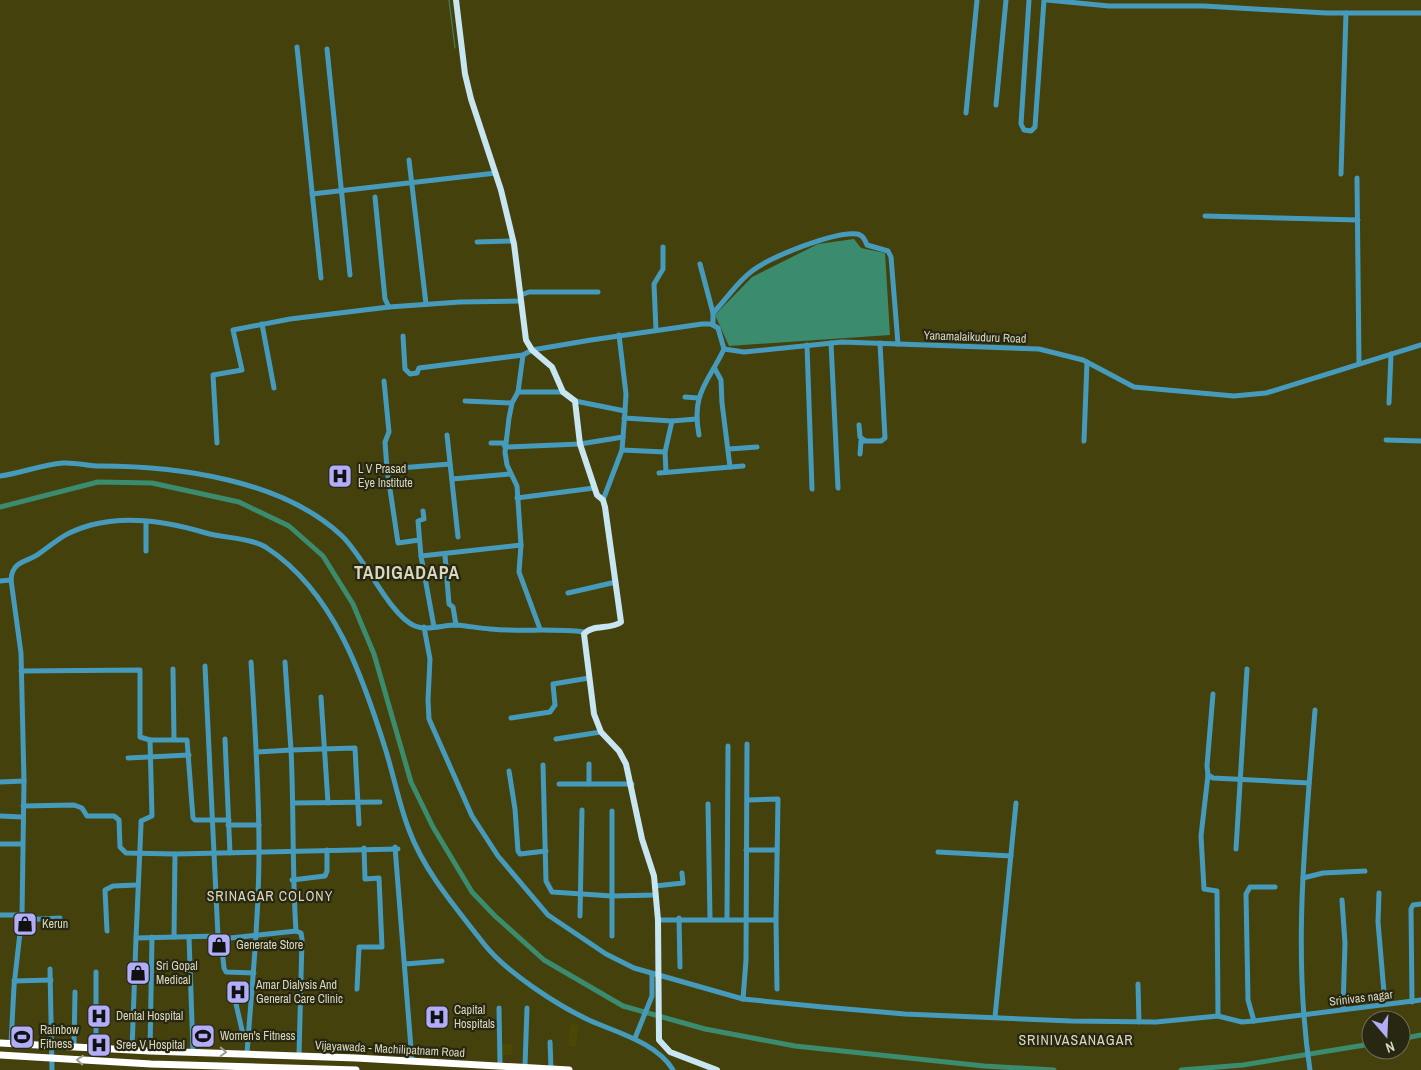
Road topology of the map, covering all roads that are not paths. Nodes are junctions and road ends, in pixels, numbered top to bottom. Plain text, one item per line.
1 (456, 0) edge
2 (978, 0) edge
3 (1006, 0) edge
4 (1029, 0) edge
5 (1046, 0) edge
6 (1204, 3) edge
7 (1346, 13) junction
8 (1421, 13) edge
9 (297, 47) dead end
10 (326, 49) dead end
11 (996, 104) dead end
12 (966, 113) dead end
13 (409, 160) dead end
14 (496, 173) junction
15 (1341, 174) dead end
16 (1357, 178) dead end
17 (412, 184) junction
18 (341, 191) junction
19 (312, 194) junction
20 (375, 197) dead end
21 (1205, 216) dead end
22 (1358, 220) junction
23 (513, 241) junction
24 (477, 242) dead end
25 (662, 247) dead end
26 (700, 264) dead end
27 (350, 274) dead end
28 (321, 278) dead end
29 (598, 292) dead end
30 (521, 298) junction
31 (426, 304) junction
32 (389, 308) junction
33 (713, 313) junction
34 (262, 324) junction
35 (713, 325) junction
36 (656, 330) junction
37 (620, 335) junction
38 (403, 336) dead end
39 (831, 343) junction
40 (880, 343) junction
41 (898, 344) junction
42 (807, 345) junction
43 (1421, 346) edge
44 (724, 349) junction
45 (532, 350) junction
46 (1391, 354) junction
47 (523, 355) junction
48 (1087, 362) junction
49 (1359, 364) junction
50 (715, 369) junction
51 (384, 381) dead end
52 (274, 388) dead end
53 (518, 392) junction
54 (563, 392) junction
55 (685, 397) dead end
56 (698, 398) junction
57 (575, 400) junction
58 (465, 401) dead end
59 (512, 403) junction
60 (1389, 403) dead end
61 (626, 411) junction
62 (624, 418) junction
63 (696, 419) junction
64 (672, 421) junction
65 (860, 425) dead end
66 (699, 434) dead end
67 (447, 435) dead end
68 (623, 437) junction
69 (864, 440) junction
70 (1386, 440) dead end
71 (1084, 441) dead end
72 (1421, 442) edge
73 (217, 443) dead end
74 (490, 443) dead end
75 (580, 444) junction
76 (505, 446) junction
77 (757, 447) dead end
78 (729, 449) junction
79 (622, 450) junction
80 (665, 452) junction
81 (860, 454) dead end
82 (450, 464) junction
83 (743, 466) dead end
84 (730, 467) junction
85 (387, 469) junction
86 (666, 472) junction
87 (659, 473) dead end
88 (510, 474) junction
89 (0, 476) edge
90 (452, 479) junction
91 (594, 488) junction
92 (838, 488) dead end
93 (812, 489) dead end
94 (518, 498) junction
95 (603, 500) junction
96 (424, 511) dead end
97 (146, 522) junction
98 (458, 537) dead end
99 (419, 540) junction
100 (520, 545) junction
101 (146, 551) dead end
102 (445, 555) junction
103 (421, 556) junction
104 (11, 580) junction
105 (0, 581) edge
106 (616, 582) junction
107 (568, 593) dead end
108 (456, 625) junction
109 (424, 627) junction
110 (434, 627) junction
111 (540, 629) junction
112 (584, 632) junction
113 (251, 662) dead end
114 (286, 662) dead end
115 (205, 666) dead end
116 (173, 668) dead end
117 (1247, 669) dead end
118 (22, 671) junction
119 (589, 678) junction
120 (1213, 694) dead end
121 (321, 697) dead end
122 (1314, 710) dead end
123 (511, 718) dead end
124 (602, 732) junction
125 (174, 739) junction
126 (225, 739) dead end
127 (556, 739) dead end
128 (150, 740) junction
129 (747, 744) dead end
130 (728, 746) dead end
131 (326, 749) junction
132 (291, 750) junction
133 (257, 752) junction
134 (189, 755) junction
135 (151, 757) junction
136 (128, 758) dead end
137 (589, 764) dead end
138 (543, 765) dead end
139 (509, 771) dead end
140 (1208, 775) junction
141 (1240, 779) junction
142 (0, 782) edge
143 (24, 782) junction
144 (1309, 783) junction
145 (560, 784) dead end
146 (589, 784) junction
147 (632, 784) junction
148 (748, 800) junction
149 (358, 802) junction
150 (380, 802) dead end
151 (328, 803) junction
152 (1016, 803) dead end
153 (293, 804) junction
154 (708, 804) dead end
155 (23, 806) junction
156 (582, 810) dead end
157 (612, 811) dead end
158 (0, 816) edge
159 (22, 817) junction
160 (213, 820) junction
161 (229, 823) junction
162 (359, 824) dead end
163 (259, 825) junction
164 (0, 844) edge
165 (22, 844) junction
166 (364, 848) junction
167 (1236, 849) dead end
168 (327, 850) junction
169 (546, 850) junction
170 (746, 850) junction
171 (777, 850) junction
172 (259, 851) junction
173 (230, 852) junction
174 (292, 852) junction
175 (938, 852) dead end
176 (139, 853) junction
177 (215, 853) junction
178 (175, 854) junction
179 (1011, 856) junction
180 (1365, 871) dead end
181 (682, 873) dead end
182 (1303, 878) junction
183 (292, 880) junction
184 (137, 885) junction
185 (655, 886) junction
186 (1274, 887) dead end
187 (1379, 893) dead end
188 (580, 895) junction
189 (656, 895) junction
190 (612, 896) junction
191 (1342, 900) dead end
192 (1421, 904) edge
193 (0, 915) edge
194 (580, 916) dead end
195 (22, 918) junction
196 (60, 918) dead end
197 (679, 918) junction
198 (710, 918) junction
199 (727, 918) junction
200 (745, 919) junction
201 (658, 920) junction
202 (776, 920) junction
203 (107, 931) dead end
204 (296, 931) junction
205 (612, 936) dead end
206 (152, 937) junction
207 (174, 937) junction
208 (189, 937) junction
209 (256, 937) junction
210 (136, 938) junction
211 (220, 938) junction
212 (442, 961) dead end
213 (405, 964) junction
214 (680, 967) dead end
215 (50, 969) dead end
216 (96, 972) dead end
217 (254, 973) junction
218 (655, 973) junction
219 (51, 980) junction
220 (14, 981) junction
221 (1138, 984) dead end
222 (357, 989) dead end
223 (777, 989) dead end
224 (233, 991) dead end
225 (76, 992) dead end
226 (743, 999) junction
227 (1421, 1000) edge
228 (1412, 1002) junction
229 (1385, 1004) junction
230 (499, 1008) dead end
231 (527, 1008) dead end
232 (1343, 1009) junction
233 (1303, 1015) junction
234 (1218, 1016) junction
235 (995, 1017) junction
236 (1139, 1022) junction
237 (1254, 1022) junction
238 (635, 1038) junction
239 (550, 1042) dead end
240 (0, 1043) edge
241 (248, 1043) junction
242 (11, 1044) junction
243 (52, 1045) junction
244 (74, 1047) junction
245 (96, 1048) junction
246 (132, 1050) junction
247 (150, 1051) junction
248 (193, 1051) junction
249 (247, 1054) junction
250 (0, 1055) edge
251 (299, 1056) junction
252 (51, 1058) junction
253 (412, 1061) junction
254 (500, 1065) junction
255 (525, 1066) junction
256 (138, 1067) edge
257 (294, 1069) edge
258 (551, 1069) edge
259 (52, 1070) edge
260 (356, 1070) edge
261 (570, 1070) edge
262 (673, 1070) edge
263 (717, 1070) edge
264 (1310, 1070) edge

1 - 14 main road
2 - 12 street
3 - 11 street
4 - 5 street
5 - 6 street
6 - 7 street
7 - 8 street
7 - 15 street
9 - 19 street
10 - 18 street
13 - 17 street
14 - 17 street
14 - 23 main road
16 - 22 street
17 - 18 street
17 - 31 street
18 - 19 street
18 - 27 street
19 - 28 street
20 - 32 street
21 - 22 street
22 - 49 street
23 - 24 street
23 - 30 main road
25 - 36 street
26 - 33 street
29 - 30 street
30 - 31 street
30 - 45 main road
31 - 32 street
32 - 34 street
33 - 35 street
33 - 41 street
34 - 52 street
34 - 73 street
35 - 36 street
35 - 44 street
36 - 37 street
37 - 45 street
37 - 61 street
38 - 47 street
39 - 40 street, Yanamalaikuduru Road
39 - 42 street, Yanamalaikuduru Road
39 - 92 street
40 - 41 street, Yanamalaikuduru Road
40 - 69 street
41 - 48 street, Yanamalaikuduru Road
42 - 44 street, Yanamalaikuduru Road
42 - 93 street
43 - 46 street, Yanamalaikuduru Road
44 - 50 street
45 - 47 street
45 - 54 main road
46 - 49 street, Yanamalaikuduru Road
46 - 60 street
47 - 53 street
48 - 49 street, Yanamalaikuduru Road
48 - 71 street
50 - 56 street
50 - 78 street
51 - 85 street
53 - 54 street
53 - 59 street
54 - 57 main road
55 - 56 street
56 - 63 street
57 - 61 street
57 - 75 main road
58 - 59 street
59 - 76 street
61 - 62 street
62 - 64 street
62 - 68 street
63 - 64 street
63 - 66 street
64 - 80 street
65 - 69 street
67 - 82 street
68 - 75 street
68 - 79 street
69 - 81 street
70 - 72 street
74 - 76 street
75 - 76 street
75 - 91 main road
76 - 88 street
77 - 78 street
78 - 84 street
79 - 80 street
79 - 95 street
80 - 86 street
82 - 85 street
82 - 90 street
83 - 84 street
84 - 86 street
85 - 99 street
86 - 87 street
88 - 90 street
88 - 94 street
89 - 109 street
90 - 98 street
91 - 94 street
91 - 95 main road
94 - 100 street
95 - 106 main road
96 - 99 street
97 - 101 street
97 - 104 street
97 - 238 street
99 - 103 street
100 - 102 street
100 - 111 street
102 - 103 street
102 - 108 street
103 - 110 street
104 - 105 street
104 - 118 street
106 - 107 street
106 - 112 main road
108 - 110 street
108 - 111 street
109 - 110 street
109 - 218 street, Srinivas nagar
111 - 112 street
112 - 119 main road
113 - 133 street
114 - 132 street
115 - 160 street
116 - 125 street
117 - 141 street
118 - 128 street
118 - 143 street
119 - 123 street
119 - 124 main road
120 - 140 street
121 - 131 street
122 - 144 street
124 - 127 street
124 - 147 main road
125 - 128 street
125 - 134 street
126 - 161 street
128 - 135 street
129 - 148 street
130 - 199 street
131 - 132 street
131 - 149 street
131 - 151 street
132 - 133 street
132 - 153 street
133 - 163 street
134 - 135 street
134 - 160 street
135 - 136 street
135 - 176 street
137 - 146 street
138 - 169 street
139 - 169 street
140 - 141 street
140 - 234 street
141 - 144 street
141 - 167 street
142 - 143 street
143 - 155 street
144 - 182 street
145 - 146 street
146 - 147 street
147 - 185 main road
148 - 170 street
148 - 171 street
149 - 150 street
149 - 151 street
149 - 162 street
151 - 153 street
152 - 179 street
153 - 174 street
154 - 198 street
155 - 159 street
155 - 176 street
156 - 188 street
157 - 190 street
158 - 159 street
159 - 165 street
160 - 161 street
160 - 177 street
161 - 163 street
161 - 173 street
163 - 172 street
164 - 165 street
165 - 195 street
166 - 168 street
166 - 213 street
166 - 222 street
168 - 174 street
168 - 183 street
169 - 188 street
170 - 171 street
170 - 200 street
171 - 202 street
172 - 173 street
172 - 174 street
172 - 209 street
173 - 177 street
174 - 183 street
175 - 179 street
176 - 178 street
176 - 184 street
177 - 178 street
177 - 211 street
178 - 207 street
179 - 235 street
180 - 182 street
181 - 185 street
182 - 233 street
183 - 204 street
184 - 203 street
184 - 210 street
185 - 189 main road
186 - 237 street
187 - 229 street
188 - 190 street
188 - 194 street
189 - 190 street
189 - 201 main road
190 - 205 street
191 - 232 street
192 - 228 street
193 - 195 street
195 - 196 street
195 - 220 street
197 - 198 street
197 - 201 street
197 - 214 street
198 - 199 street
199 - 200 street
200 - 202 street
200 - 226 street
201 - 218 main road
202 - 223 street
204 - 209 street
204 - 251 street
206 - 207 street
206 - 210 street
206 - 247 street
207 - 208 street
208 - 211 street
208 - 248 street
209 - 211 street
209 - 217 street
210 - 246 street
211 - 217 street
212 - 213 street
213 - 253 street
215 - 219 street
216 - 245 street
217 - 241 street
218 - 226 street, Srinivas nagar
218 - 238 street
218 - 263 main road
219 - 220 street
219 - 243 street
220 - 242 street
221 - 236 street
224 - 241 street
225 - 244 street
226 - 235 street, Srinivas nagar
227 - 228 street, Srinivas nagar
228 - 229 street, Srinivas nagar
229 - 232 street, Srinivas nagar
230 - 254 street
231 - 255 street
232 - 233 street, Srinivas nagar
233 - 237 street, Srinivas nagar
233 - 264 street
234 - 236 street, Srinivas nagar
234 - 237 street, Srinivas nagar
235 - 236 street, Srinivas nagar
238 - 262 street
239 - 258 street
240 - 242 highway, Vijayawada - Machilipatnam Road
241 - 249 street
242 - 243 highway, Vijayawada - Machilipatnam Road
243 - 244 highway, Vijayawada - Machilipatnam Road
243 - 252 street
244 - 245 highway, Vijayawada - Machilipatnam Road
245 - 246 highway, Vijayawada - Machilipatnam Road
246 - 247 highway, Vijayawada - Machilipatnam Road
247 - 248 highway, Vijayawada - Machilipatnam Road
248 -> 249 highway, Vijayawada - Machilipatnam Road
249 - 251 highway, Vijayawada - Machilipatnam Road
250 - 252 highway, Vijayawada - Machilipatnam Road
251 - 253 highway, Vijayawada - Machilipatnam Road
256 -> 252 highway, Vijayawada - Machilipatnam Road
252 - 259 street
253 - 254 highway, Vijayawada - Machilipatnam Road
254 - 255 highway, Vijayawada - Machilipatnam Road
255 - 258 highway, Vijayawada - Machilipatnam Road
256 - 257 highway, Vijayawada - Machilipatnam Road
257 - 260 highway, Vijayawada - Machilipatnam Road
258 - 261 highway, Vijayawada - Machilipatnam Road

